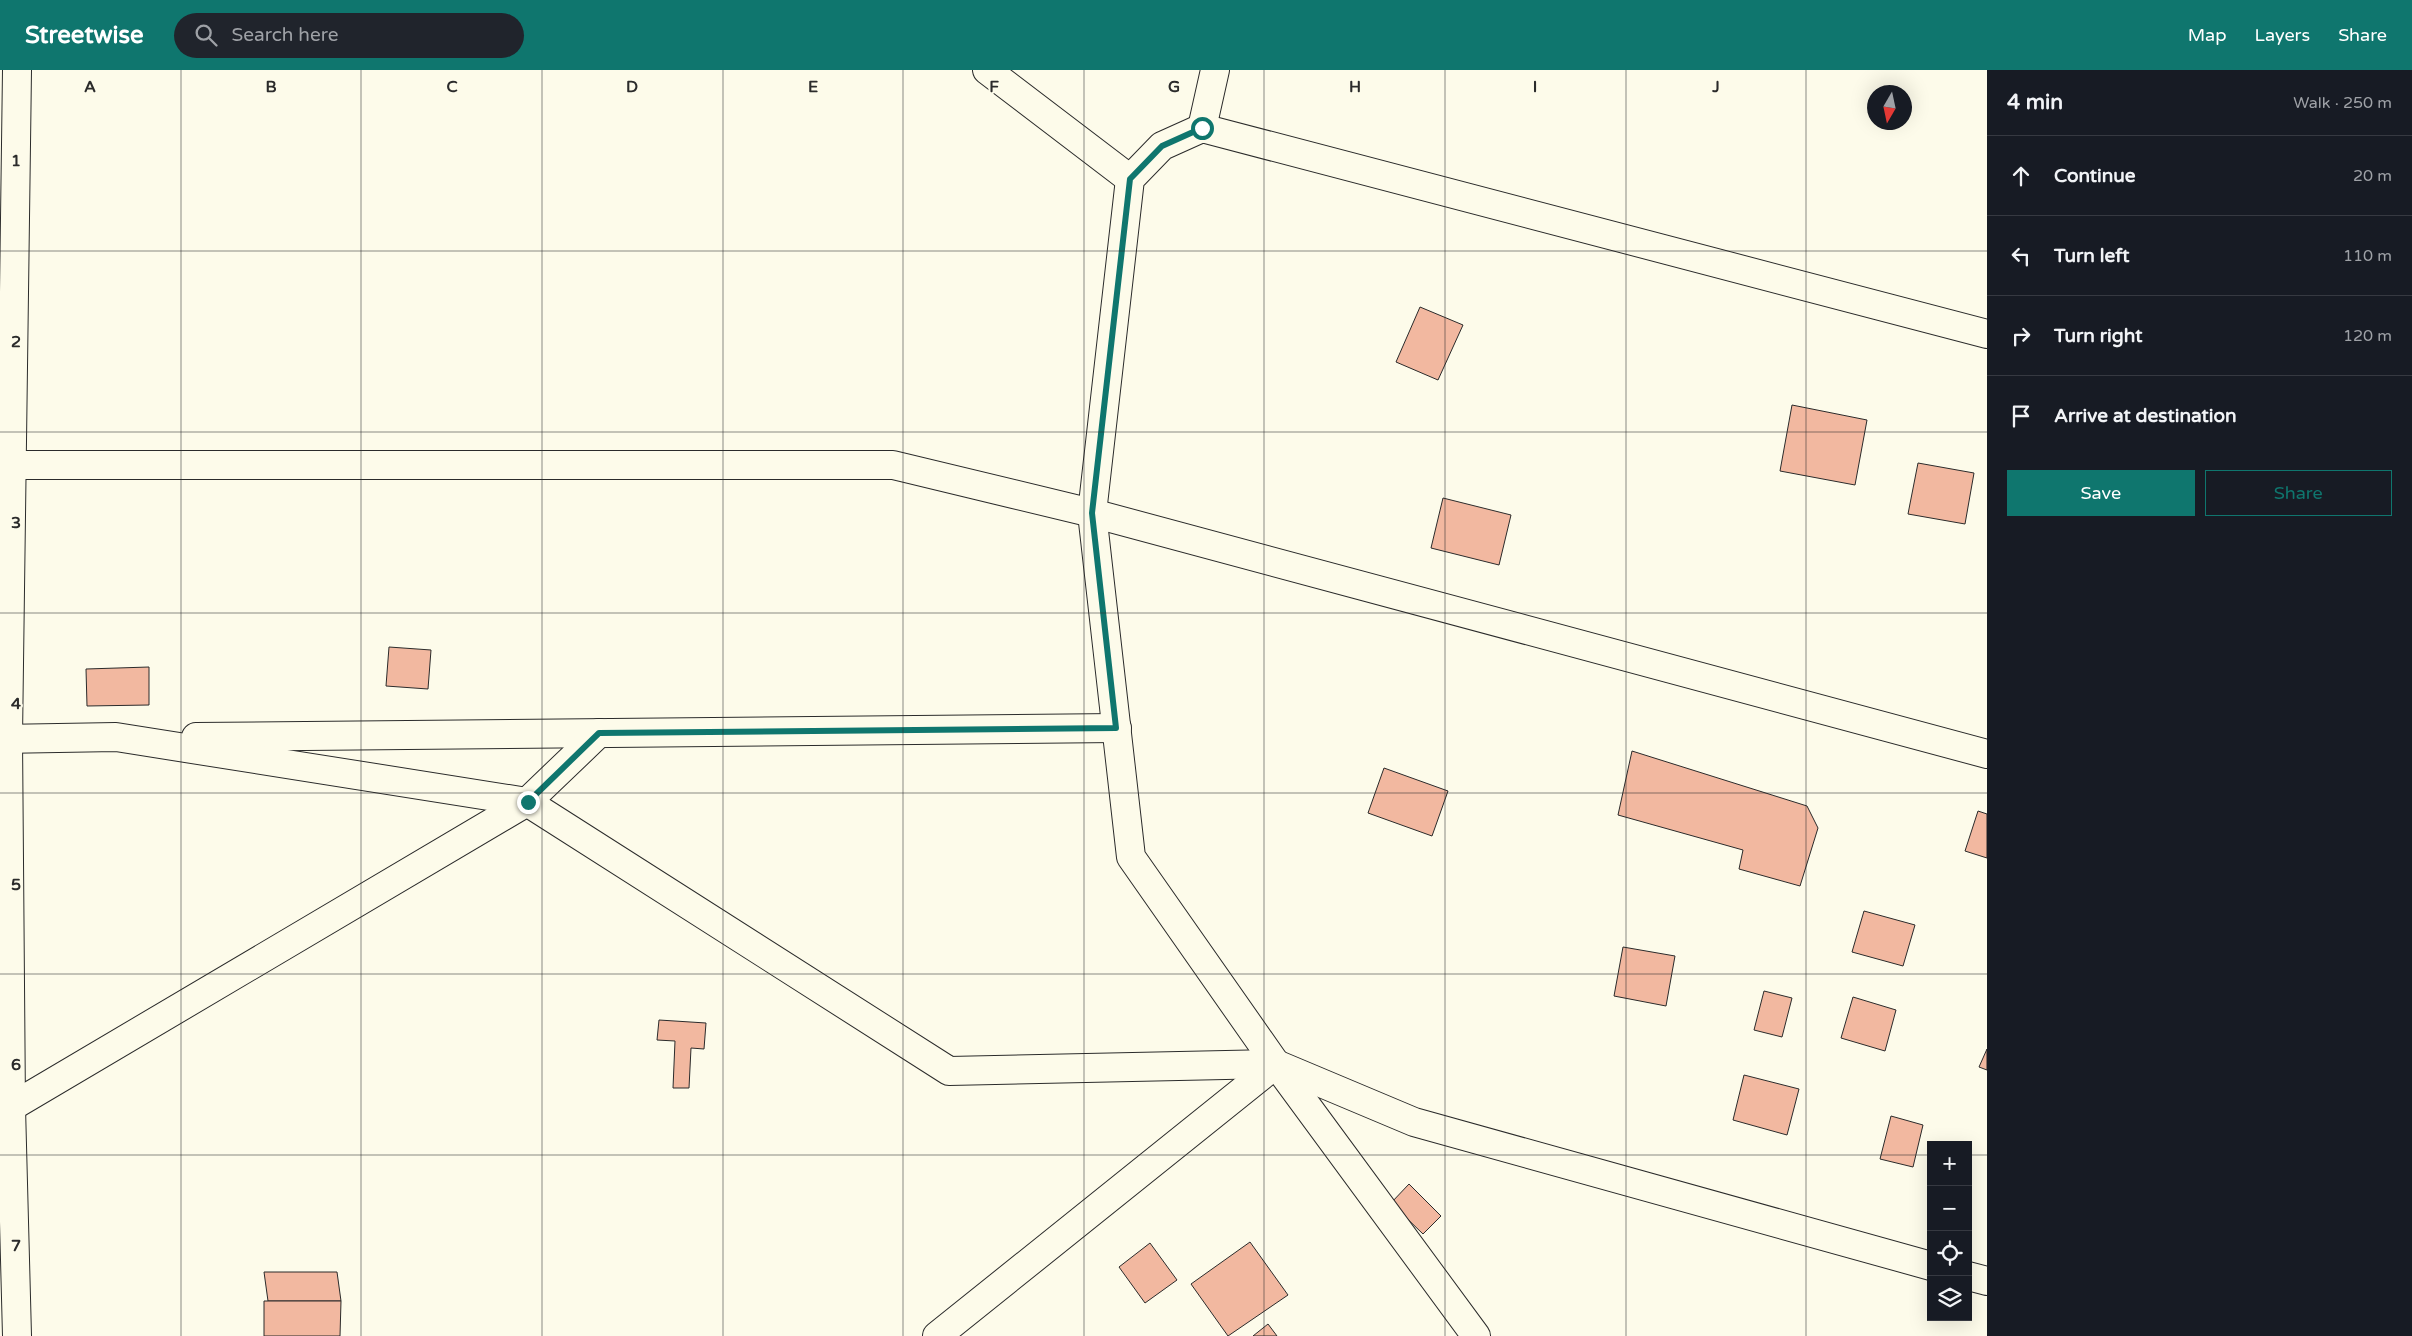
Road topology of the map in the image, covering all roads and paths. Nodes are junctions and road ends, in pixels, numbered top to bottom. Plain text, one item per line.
1 (17, 70) edge
2 (987, 70) edge
3 (1215, 70) edge
4 (1202, 128) junction
5 (1130, 179) junction
6 (1987, 334) edge
7 (6, 463) edge
8 (1092, 513) junction
9 (1116, 728) junction
10 (599, 733) junction
11 (116, 737) junction
12 (4, 738) edge
13 (1987, 754) edge
14 (528, 802) junction
15 (1276, 1064) junction
16 (6, 1107) edge
17 (1927, 1265) edge
18 (1972, 1277) edge
19 (1987, 1281) edge
20 (17, 1336) edge
21 (937, 1336) edge
22 (1476, 1336) edge

1 - 7 street
2 - 5 street
3 - 4 street
4 - 5 street
4 - 6 street
5 - 8 street
7 - 8 street
7 - 12 street
8 - 9 street
8 - 13 street
9 - 10 street
9 - 15 street
10 - 11 street
10 - 14 street
11 - 12 street
11 - 14 street
12 - 16 street
14 - 15 street
14 - 16 street
15 - 17 street
15 - 21 street
15 - 22 street
16 - 20 street
18 - 19 street

